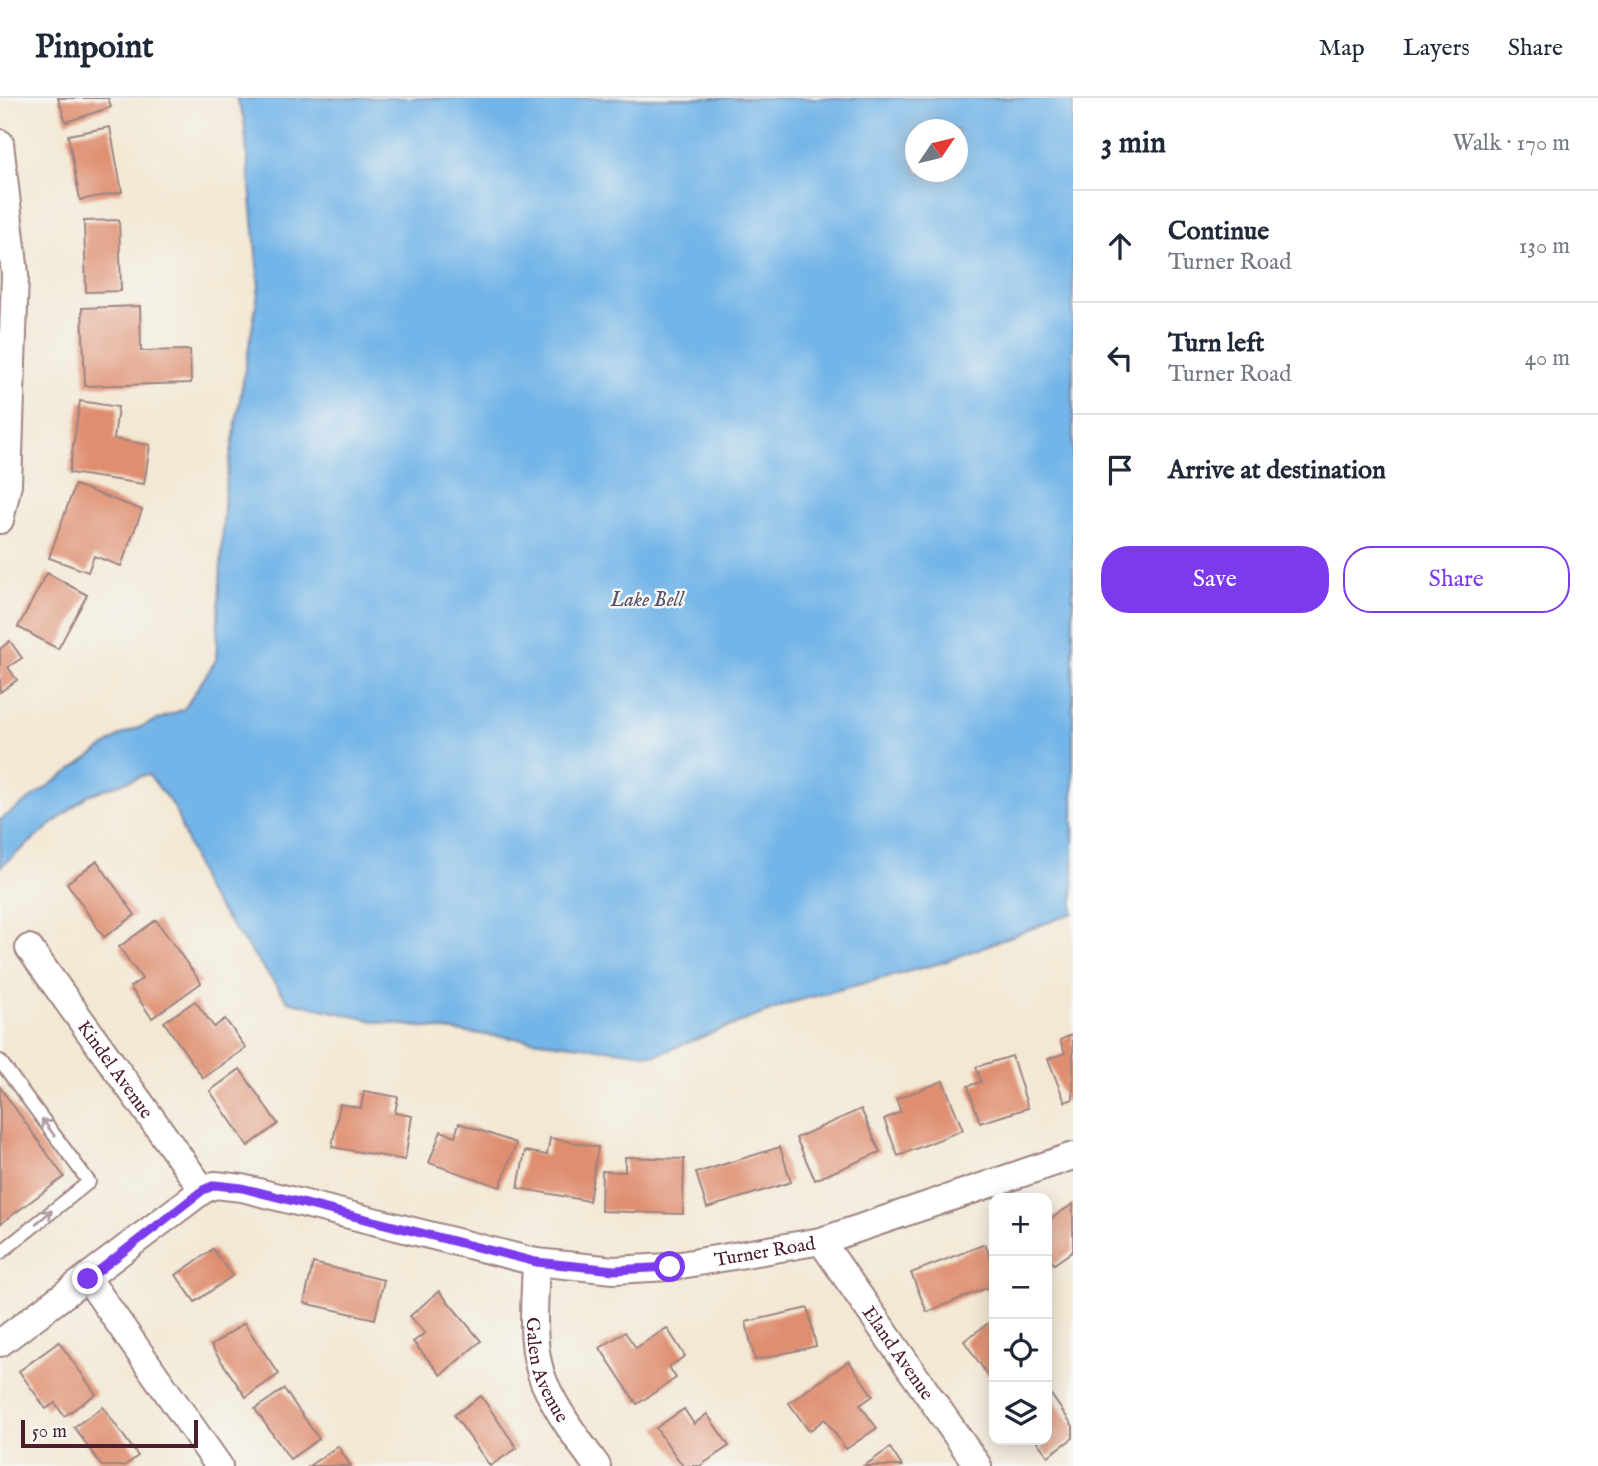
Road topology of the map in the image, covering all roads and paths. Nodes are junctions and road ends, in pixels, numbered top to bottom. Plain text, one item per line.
1 (0, 143) edge
2 (4, 194) edge
3 (0, 520) edge
4 (29, 948) dead end
5 (0, 1060) edge
6 (1073, 1156) edge
7 (203, 1190) junction
8 (821, 1241) junction
9 (0, 1253) edge
10 (536, 1262) junction
11 (88, 1279) junction
12 (0, 1343) edge
13 (219, 1466) edge
14 (597, 1466) edge
15 (978, 1466) edge

1 - 2 street
2 - 3 street
4 - 7 street, Kindel Avenue
9 -> 5 lane
6 - 8 street, Turner Road
7 - 10 street, Turner Road
7 - 11 street
8 - 10 street, Turner Road
8 - 15 street, Eland Avenue
10 - 14 street, Galen Avenue
11 - 12 street
11 - 13 street

